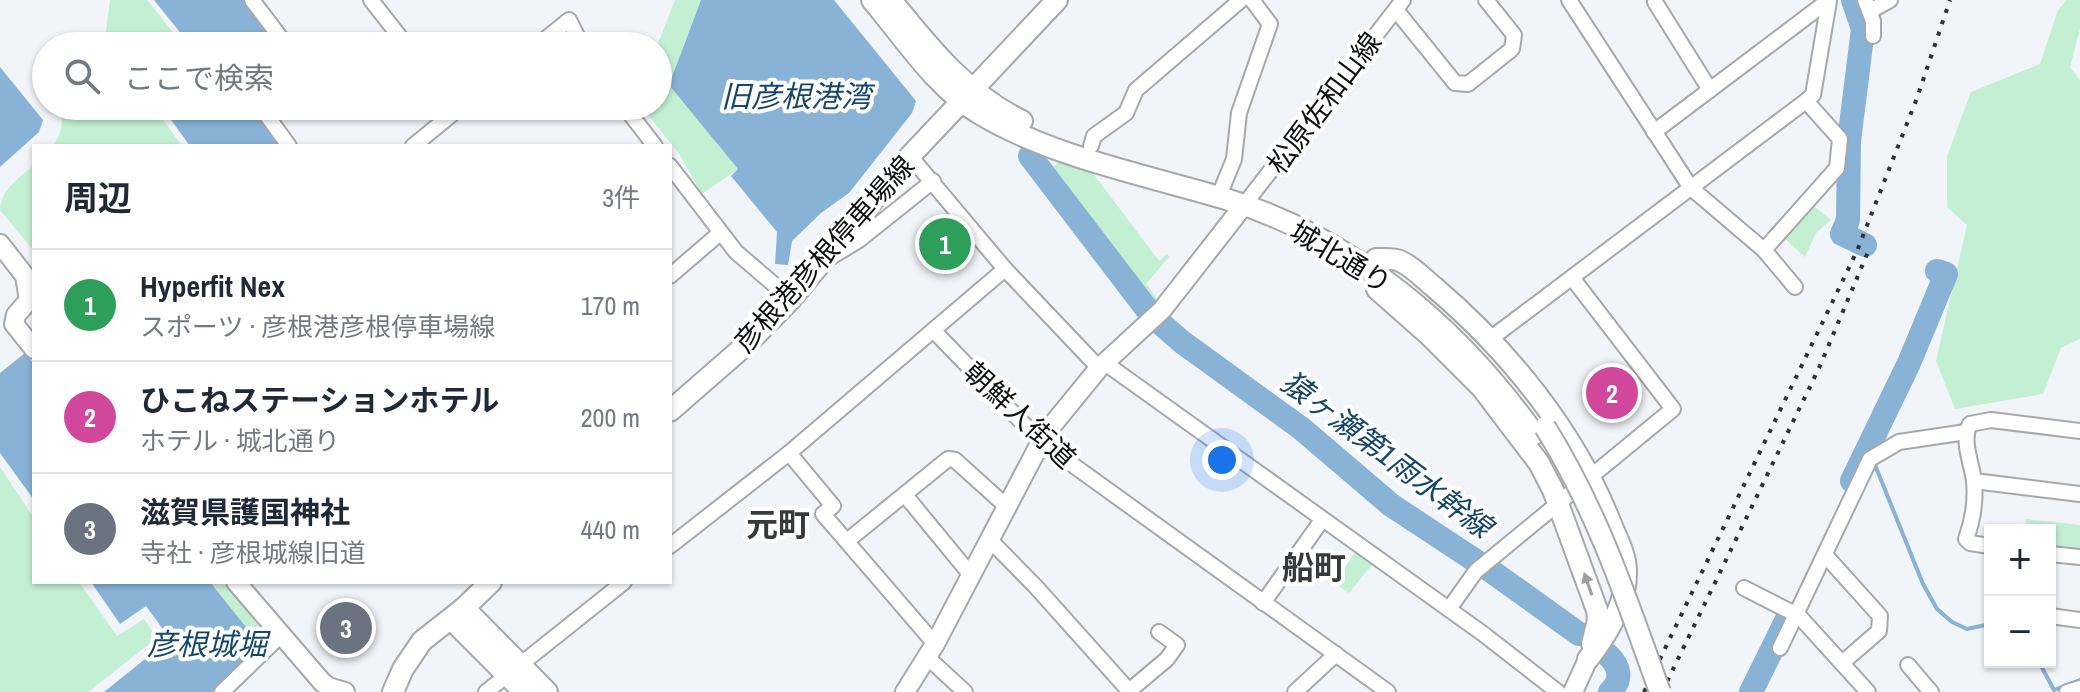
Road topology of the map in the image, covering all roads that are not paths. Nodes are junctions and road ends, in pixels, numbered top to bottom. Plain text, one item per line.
1 (252, 0) edge
2 (371, 0) edge
3 (872, 0) edge
4 (891, 0) edge
5 (1057, 0) edge
6 (1241, 0) edge
7 (1252, 0) edge
8 (1486, 0) edge
9 (1569, 0) edge
10 (1671, 0) edge
11 (1890, 0) edge
12 (1654, 1) edge
13 (1821, 3) edge
14 (1400, 5) edge
15 (1868, 6) edge
16 (276, 32) edge
17 (396, 32) edge
18 (554, 32) edge
19 (575, 32) edge
20 (1873, 36) dead end
21 (1710, 90) junction
22 (968, 96) junction
23 (1806, 101) junction
24 (270, 120) edge
25 (443, 120) edge
26 (635, 120) edge
27 (1654, 132) junction
28 (288, 144) edge
29 (415, 144) edge
30 (653, 144) edge
31 (1091, 146) junction
32 (910, 156) junction
33 (672, 169) edge
34 (933, 181) junction
35 (1223, 186) junction
36 (1691, 188) junction
37 (1249, 200) junction
38 (720, 233) junction
39 (0, 244) edge
40 (1764, 250) junction
41 (820, 264) junction
42 (1373, 265) junction
43 (1005, 269) junction
44 (672, 274) edge
45 (1573, 279) junction
46 (1795, 287) dead end
47 (791, 299) junction
48 (934, 331) junction
49 (1490, 339) junction
50 (32, 346) edge
51 (1102, 365) junction
52 (672, 409) edge
53 (1540, 430) junction
54 (2080, 431) edge
55 (1966, 432) junction
56 (1041, 442) junction
57 (789, 453) junction
58 (1591, 478) junction
59 (1974, 481) junction
60 (2080, 494) edge
61 (905, 495) junction
62 (1558, 504) junction
63 (1006, 506) junction
64 (1322, 520) junction
65 (989, 539) junction
66 (847, 541) junction
67 (672, 544) edge
68 (1984, 545) edge
69 (2056, 555) edge
70 (1826, 556) junction
71 (2080, 557) edge
72 (970, 574) junction
73 (238, 584) edge
74 (489, 584) edge
75 (621, 584) edge
76 (1744, 588) dead end
77 (1263, 603) junction
78 (1449, 609) junction
79 (458, 614) junction
80 (1798, 615) junction
81 (2056, 617) edge
82 (2080, 620) edge
83 (1159, 632) dead end
84 (281, 635) junction
85 (1780, 648) dead end
86 (931, 651) junction
87 (1336, 654) junction
88 (1588, 659) junction
89 (1842, 663) junction
90 (1908, 665) dead end
91 (513, 669) junction
92 (2080, 688) edge
93 (222, 692) edge
94 (345, 692) edge
95 (393, 692) edge
96 (486, 692) edge
97 (524, 692) edge
98 (547, 692) edge
99 (905, 692) edge
100 (965, 692) edge
101 (1130, 692) edge
102 (1295, 692) edge
103 (1388, 692) edge
104 (1558, 692) edge
105 (1573, 692) edge
106 (1647, 692) edge
107 (1660, 692) edge
108 (1868, 692) edge
109 (1931, 692) edge
110 (2067, 692) edge

1 - 16 street
2 - 17 street
3 - 22 main road, 城北通り
4 - 22 main road, 城北通り
5 - 22 main road, 彦根港彦根停車場線
6 - 31 street
7 - 35 street
8 - 14 street
9 - 27 street
10 - 12 street
11 - 15 street
12 - 21 street
13 - 21 street
13 - 23 street
14 - 37 street, 松原佐和山線
15 - 20 street
18 - 19 street
21 - 27 street
22 - 31 main road, 城北通り
22 - 32 main road, 彦根港彦根停車場線
22 - 37 main road, 城北通り
23 - 36 street
23 - 40 street
24 - 28 street
25 - 29 street
26 - 30 street
27 - 36 street
31 - 35 main road, 城北通り
32 - 34 street
32 - 41 main road, 彦根港彦根停車場線
33 - 38 street
34 - 41 street
34 - 43 street
35 - 37 main road, 城北通り
36 - 40 street
36 - 45 street
37 - 42 main road, 城北通り
37 - 51 street
38 - 44 street
38 - 47 street
39 - 50 street
40 - 46 street
41 - 47 main road, 彦根港彦根停車場線
42 - 49 main road
42 - 53 main road, 城北通り
42 - 62 main road
43 - 48 street
43 - 51 street
45 - 49 street
45 - 58 street
47 - 52 main road, 彦根港彦根停車場線
48 - 56 street, 朝鮮人街道
48 - 57 street
49 - 58 main road
51 - 56 street
51 - 64 street
53 - 106 main road, 城北通り
53 - 107 main road, 城北通り, bridge
54 - 55 street
55 - 59 street
55 - 70 street
56 - 63 street
56 - 77 street, 朝鮮人街道
57 - 66 street
57 - 67 street
58 - 62 street
58 - 88 main road
59 - 60 street
59 - 68 street
61 - 63 street
61 - 66 street
61 - 72 street
62 - 78 street
88 -> 62 main road
63 - 65 street
64 - 77 street
64 - 78 street
65 - 72 street
65 - 101 street
66 - 86 street
69 - 71 street
70 - 80 street
70 - 89 street
72 - 86 street
73 - 84 street
74 - 79 main road
75 - 91 street
76 - 80 street
77 - 87 street, 朝鮮人街道
78 - 104 street
79 - 91 main road
79 - 95 main road
80 - 85 street
80 - 89 street
81 - 82 street
83 - 101 street
84 - 93 street
84 - 94 street
86 - 99 street
86 - 100 street
87 - 102 street
87 - 103 street, 朝鮮人街道
88 - 105 street
89 - 108 street
90 - 109 street
91 - 96 street
91 - 97 main road
91 - 98 main road
92 - 110 street

